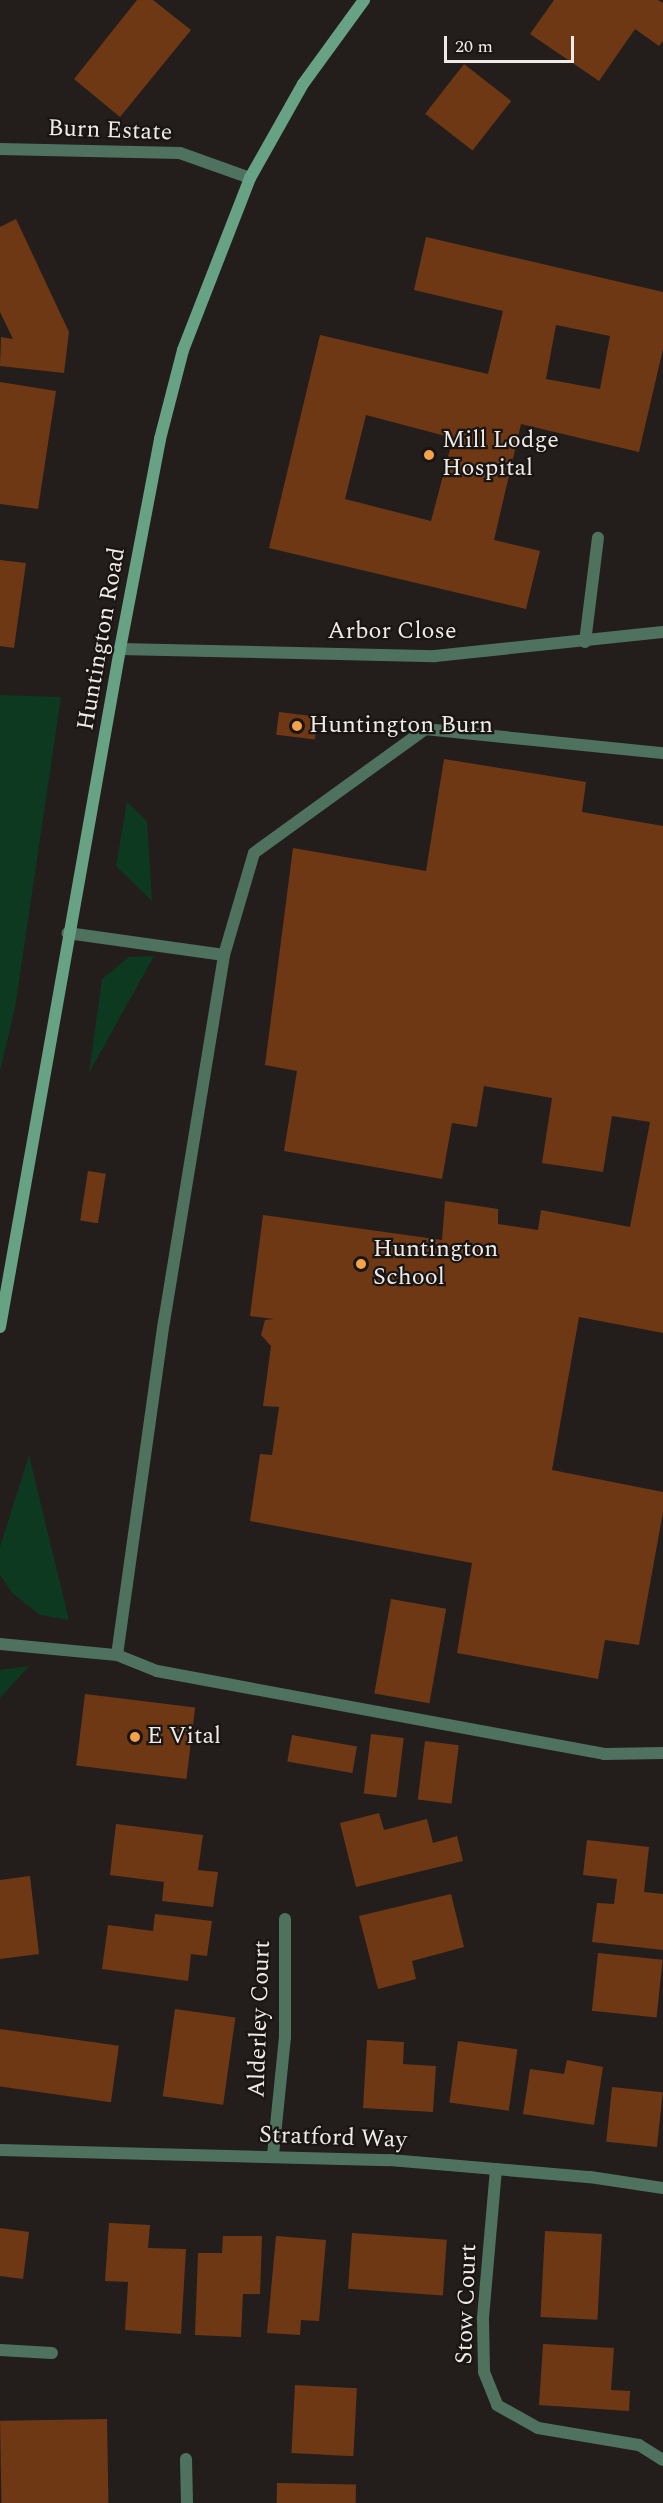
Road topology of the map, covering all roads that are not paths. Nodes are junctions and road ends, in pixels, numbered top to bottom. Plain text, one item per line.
1 (364, 0) edge
2 (0, 149) edge
3 (250, 178) junction
4 (598, 538) dead end
5 (663, 632) edge
6 (585, 642) junction
7 (120, 649) junction
8 (663, 753) edge
9 (68, 933) junction
10 (224, 955) junction
11 (0, 1327) edge
12 (0, 1644) edge
13 (117, 1655) junction
14 (663, 1753) edge
15 (285, 1919) dead end
16 (0, 2150) edge
17 (273, 2155) junction
18 (496, 2169) junction
19 (663, 2188) edge
20 (0, 2350) edge
21 (51, 2353) dead end
22 (186, 2459) dead end
23 (663, 2460) edge
24 (187, 2503) edge

1 - 3 street, Huntington Road
2 - 3 street, Burn Estate
3 - 7 street, Huntington Road
4 - 6 street
5 - 6 street, Arbor Close
6 - 7 street, Arbor Close
7 - 9 street, Huntington Road
8 - 10 street
9 - 10 street
9 - 11 street, Huntington Road
10 - 13 street
12 - 13 street
13 - 14 street
15 - 17 street, Alderley Court
16 - 17 street, Stratford Way
17 - 18 street, Stratford Way
18 - 19 street, Stratford Way
18 - 23 street, Stow Court
20 - 21 street
22 - 24 street

